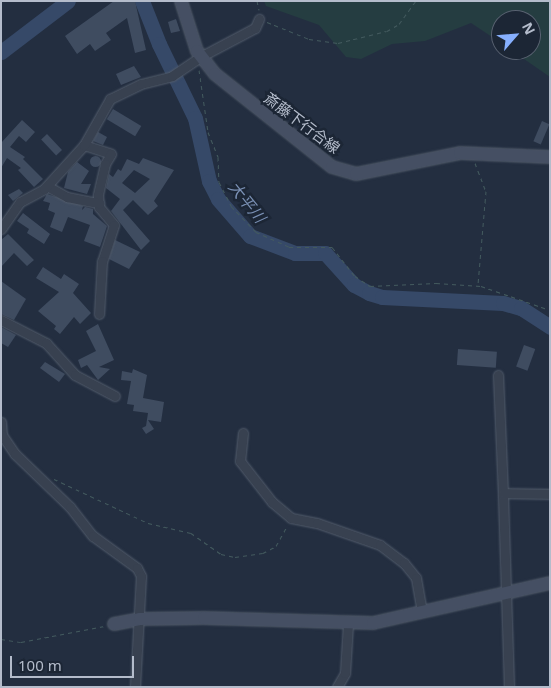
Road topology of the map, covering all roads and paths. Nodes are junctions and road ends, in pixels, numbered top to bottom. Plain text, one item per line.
1 (181, 1) edge
2 (416, 1) edge
3 (259, 19) joint
4 (198, 58) junction
5 (84, 144) junction
6 (474, 153) junction
7 (550, 157) edge
8 (47, 186) junction
9 (99, 203) junction
10 (1, 229) edge
11 (478, 286) junction
12 (550, 310) edge
13 (99, 314) dead end
14 (1, 320) edge
15 (498, 375) dead end
16 (115, 396) dead end
17 (1, 422) edge
18 (243, 433) dead end
19 (44, 483) junction
20 (503, 493) junction
21 (550, 494) edge
22 (291, 518) junction
23 (550, 583) edge
24 (505, 592) junction
25 (422, 611) junction
26 (140, 618) junction
27 (114, 624) joint
28 (348, 624) junction
29 (1, 639) edge
30 (135, 687) edge
31 (338, 687) edge
32 (509, 687) edge

1 - 4 main road, 斎藤下行合線
2 - 3 path
3 - 4 street
4 - 5 street
4 - 6 main road, 斎藤下行合線
4 - 11 path
5 - 8 street
5 - 9 street
6 - 7 main road, 斎藤下行合線
6 - 11 path
8 - 9 street
8 - 10 street
9 - 13 street
11 - 12 path
14 - 16 street
15 - 20 street
17 - 19 street
18 - 22 street
19 - 22 path
19 - 26 street
20 - 21 street
20 - 24 street
22 - 25 street
23 - 24 main road
24 - 25 main road
24 - 32 street
25 - 28 main road
26 - 27 main road
26 - 28 main road
26 - 30 street
27 - 29 path
28 - 31 street

